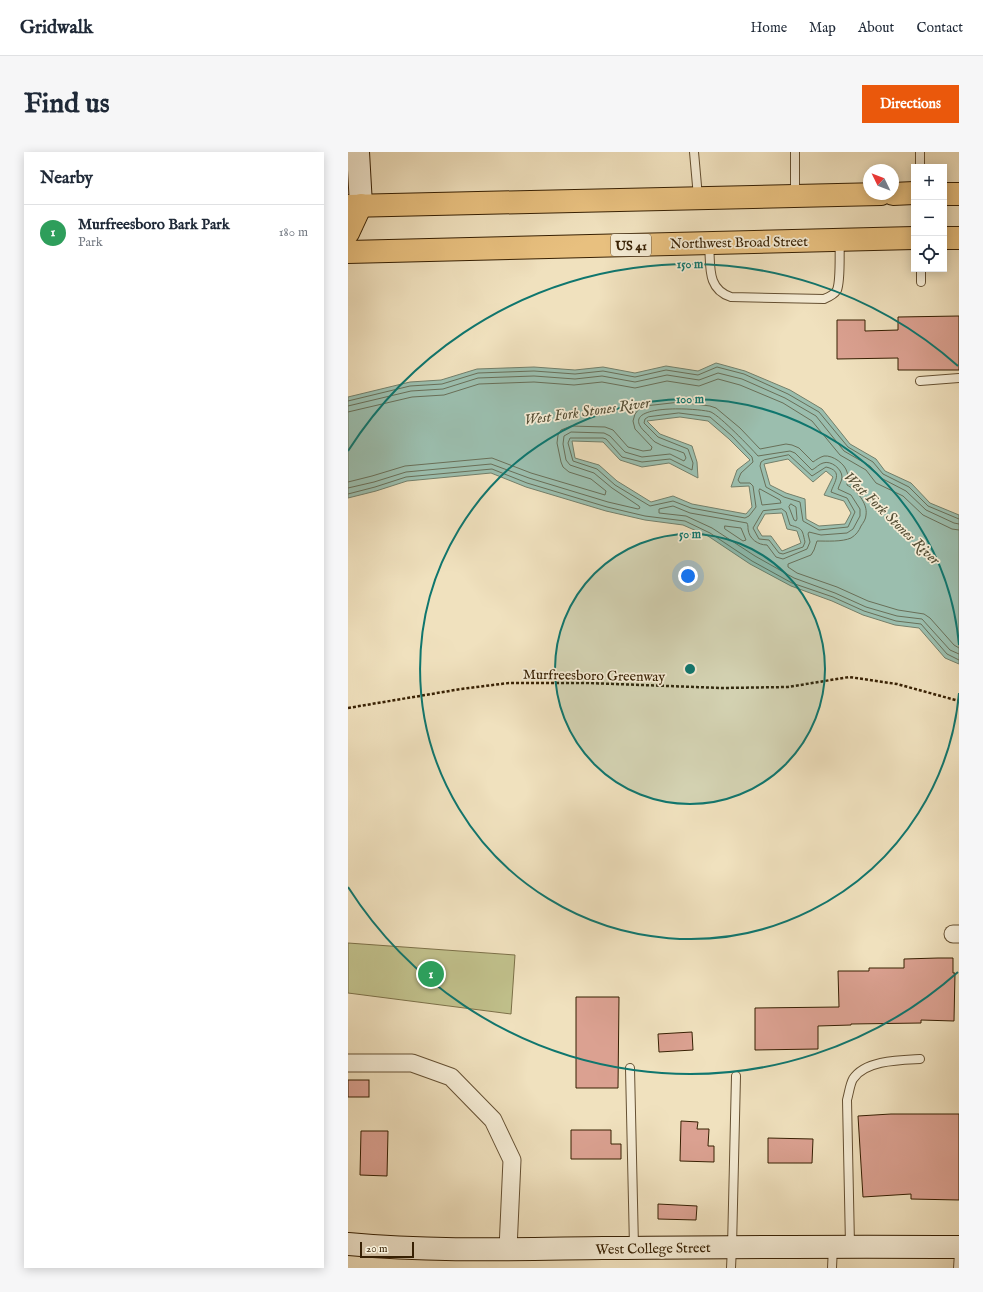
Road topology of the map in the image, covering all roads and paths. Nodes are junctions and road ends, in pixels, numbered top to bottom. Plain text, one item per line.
1 (358, 152) edge
2 (694, 152) edge
3 (795, 152) edge
4 (920, 152) edge
5 (920, 164) edge
6 (911, 193) edge
7 (863, 194) edge
8 (899, 194) edge
9 (947, 194) edge
10 (959, 194) edge
11 (795, 196) junction
12 (698, 198) junction
13 (354, 205) edge
14 (348, 233) edge
15 (911, 238) edge
16 (947, 238) edge
17 (959, 238) edge
18 (840, 240) junction
19 (709, 243) junction
20 (348, 252) edge
21 (921, 272) edge
22 (922, 282) dead end
23 (959, 378) edge
24 (920, 381) dead end
25 (959, 701) edge
26 (348, 708) edge
27 (920, 1059) dead end
28 (348, 1063) edge
29 (630, 1068) dead end
30 (736, 1076) dead end
31 (348, 1244) edge
32 (842, 1246) junction
33 (959, 1247) edge
34 (634, 1248) junction
35 (508, 1249) junction
36 (959, 1253) edge
37 (732, 1258) edge
38 (832, 1268) edge
39 (958, 1268) edge

1 - 13 street
2 - 12 lane
3 - 11 lane
4 - 5 lane
6 - 8 main road
7 - 11 main road
9 - 10 main road
11 - 12 main road
12 - 13 main road
13 - 14 main road
15 - 18 main road, Northwest Broad Street / US 41
16 - 17 main road
18 - 19 main road, Northwest Broad Street / US 41
18 - 19 lane
19 - 20 main road, Northwest Broad Street / US 41
21 - 22 lane
23 - 24 lane
25 - 26 path, Murfreesboro Greenway
27 - 32 lane
28 - 35 street
29 - 34 lane
30 - 37 lane
31 - 35 street, West College Street
32 - 33 street, West College Street
32 - 37 street, West College Street
32 - 38 lane
34 - 35 street, West College Street
34 - 37 street, West College Street
36 - 39 lane

